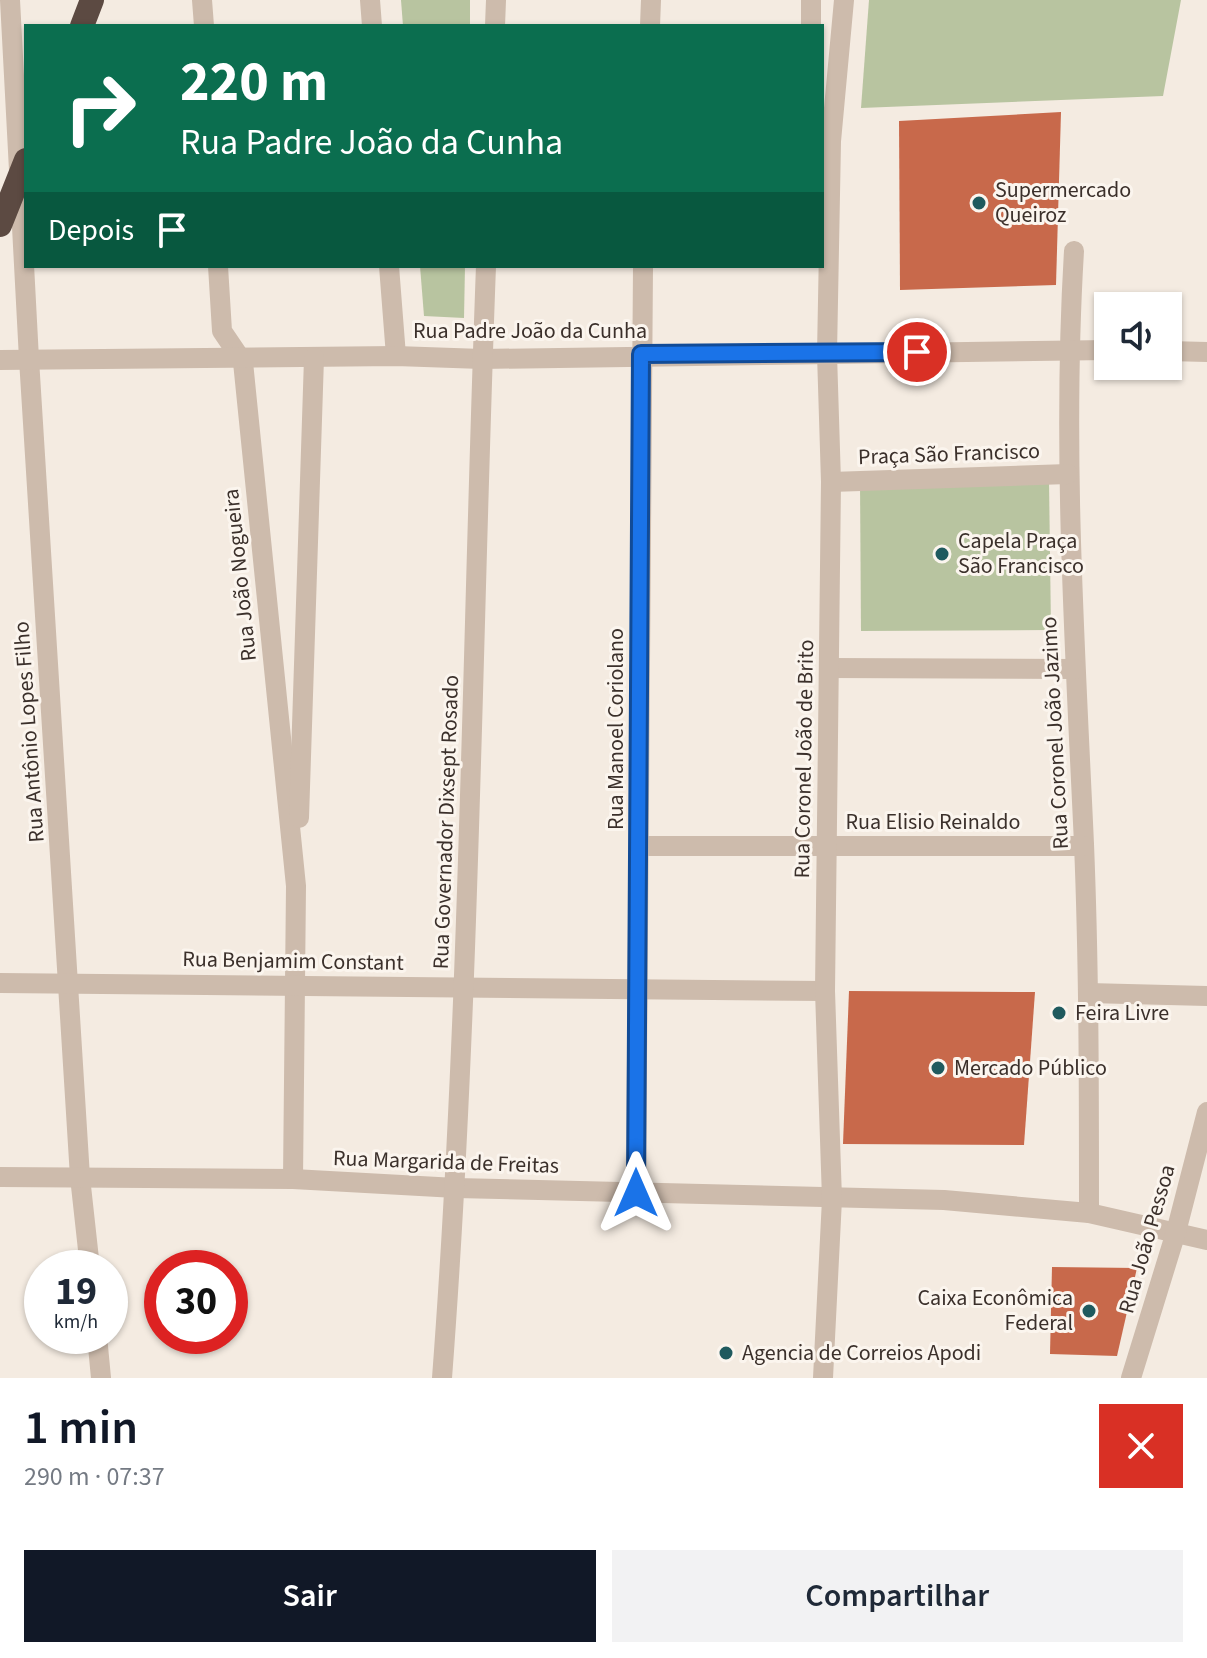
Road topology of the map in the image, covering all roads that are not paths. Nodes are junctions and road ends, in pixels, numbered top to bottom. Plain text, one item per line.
1 (10, 0) edge
2 (92, 0) edge
3 (202, 0) edge
4 (370, 0) edge
5 (496, 0) edge
6 (651, 0) edge
7 (811, 0) edge
8 (844, 0) edge
9 (83, 24) edge
10 (204, 24) edge
11 (372, 24) edge
12 (495, 24) edge
13 (650, 24) edge
14 (811, 24) edge
15 (824, 111) edge
16 (831, 141) junction
17 (22, 168) edge
18 (24, 223) edge
19 (0, 225) edge
20 (1074, 251) dead end
21 (26, 268) edge
22 (218, 268) edge
23 (389, 268) edge
24 (486, 268) edge
25 (643, 268) edge
26 (1068, 349) junction
27 (1094, 350) edge
28 (1182, 351) edge
29 (1207, 352) edge
30 (641, 354) junction
31 (827, 354) junction
32 (396, 356) junction
33 (240, 358) junction
34 (314, 358) junction
35 (29, 359) junction
36 (482, 359) junction
37 (0, 360) edge
38 (1068, 474) junction
39 (831, 482) junction
40 (829, 668) junction
41 (1075, 669) junction
42 (640, 846) junction
43 (1084, 846) junction
44 (827, 847) junction
45 (296, 886) junction
46 (0, 983) edge
47 (69, 983) junction
48 (293, 984) junction
49 (465, 988) junction
50 (825, 991) junction
51 (637, 992) junction
52 (1088, 993) junction
53 (1207, 996) edge
54 (1207, 1112) edge
55 (0, 1177) edge
56 (80, 1177) junction
57 (293, 1179) junction
58 (456, 1188) junction
59 (636, 1193) junction
60 (832, 1199) junction
61 (1089, 1213) junction
62 (1176, 1232) junction
63 (1207, 1240) edge
64 (88, 1250) edge
65 (99, 1354) edge
66 (101, 1378) edge
67 (442, 1378) edge
68 (823, 1378) edge
69 (1131, 1378) edge

1 - 17 street, Rua Antônio Lopes Filho
2 - 9 highway
3 - 10 street
4 - 11 street
5 - 12 street
6 - 13 street
7 - 14 street
8 - 16 street, Rua Coronel João de Brito
15 - 16 street, Rua Coronel João de Brito
16 - 31 street, Rua Coronel João de Brito
17 - 18 street, Rua Antônio Lopes Filho
17 - 19 highway
20 - 26 street, Rua Coronel João Jazimo
21 - 35 street, Rua Antônio Lopes Filho
22 - 33 street, Rua João Nogueira
23 - 32 street
24 - 36 street, Rua Governador Dixsept Rosado
25 - 30 street, Rua Manoel Coriolano
26 - 27 street, Rua Padre João da Cunha
26 - 31 street, Rua Padre João da Cunha
26 - 38 street, Rua Coronel João Jazimo
28 - 29 street
30 - 31 street, Rua Padre João da Cunha
30 - 36 street, Rua Padre João da Cunha
30 - 42 street, Rua Manoel Coriolano
31 - 39 street, Rua Coronel João de Brito
32 - 34 street, Rua Padre João da Cunha
32 - 36 street, Rua Padre João da Cunha
33 - 34 street, Rua Padre João da Cunha
33 - 35 street, Rua Padre João da Cunha
33 - 45 street, Rua João Nogueira
34 - 45 street, Rua João Nogueira
35 - 37 street, Rua Padre João da Cunha
35 - 47 street, Rua Antônio Lopes Filho
36 - 49 street, Rua Governador Dixsept Rosado
38 - 39 street, Praça São Francisco
38 - 41 street, Rua Coronel João Jazimo
39 - 40 street, Rua Coronel João de Brito
40 - 41 street
40 - 44 street, Rua Coronel João de Brito
41 - 43 street, Rua Coronel João Jazimo
42 - 44 street, Rua Elisio Reinaldo
42 - 51 street, Rua Manoel Coriolano
43 - 44 street, Rua Elisio Reinaldo
43 - 52 street, Rua Coronel João Jazimo
44 - 50 street, Rua Coronel João de Brito
45 - 48 street, Rua João Nogueira
46 - 47 street, Rua Benjamim Constant
47 - 48 street, Rua Benjamim Constant
47 - 56 street, Rua Antônio Lopes Filho
48 - 49 street, Rua Benjamim Constant
48 - 57 street, Rua João Nogueira
49 - 51 street, Rua Benjamim Constant
49 - 58 street, Rua Governador Dixsept Rosado
50 - 51 street, Rua Benjamim Constant
50 - 60 street, Rua Coronel João de Brito
51 - 59 street, Rua Manoel Coriolano
52 - 53 street
52 - 61 street, Rua Coronel João Jazimo
54 - 62 street, Rua João Pessoa
55 - 56 street, Rua Margarida de Freitas
56 - 57 street, Rua Margarida de Freitas
56 - 64 street, Rua Antônio Lopes Filho
57 - 58 street, Rua Margarida de Freitas
58 - 59 street, Rua Margarida de Freitas
58 - 67 street, Rua Governador Dixsept Rosado
59 - 60 street, Rua Margarida de Freitas
60 - 61 street, Rua Margarida de Freitas
60 - 68 street, Rua Coronel João de Brito
61 - 62 street, Rua Margarida de Freitas
62 - 63 street, Rua Margarida de Freitas
62 - 69 street, Rua João Pessoa
65 - 66 street

